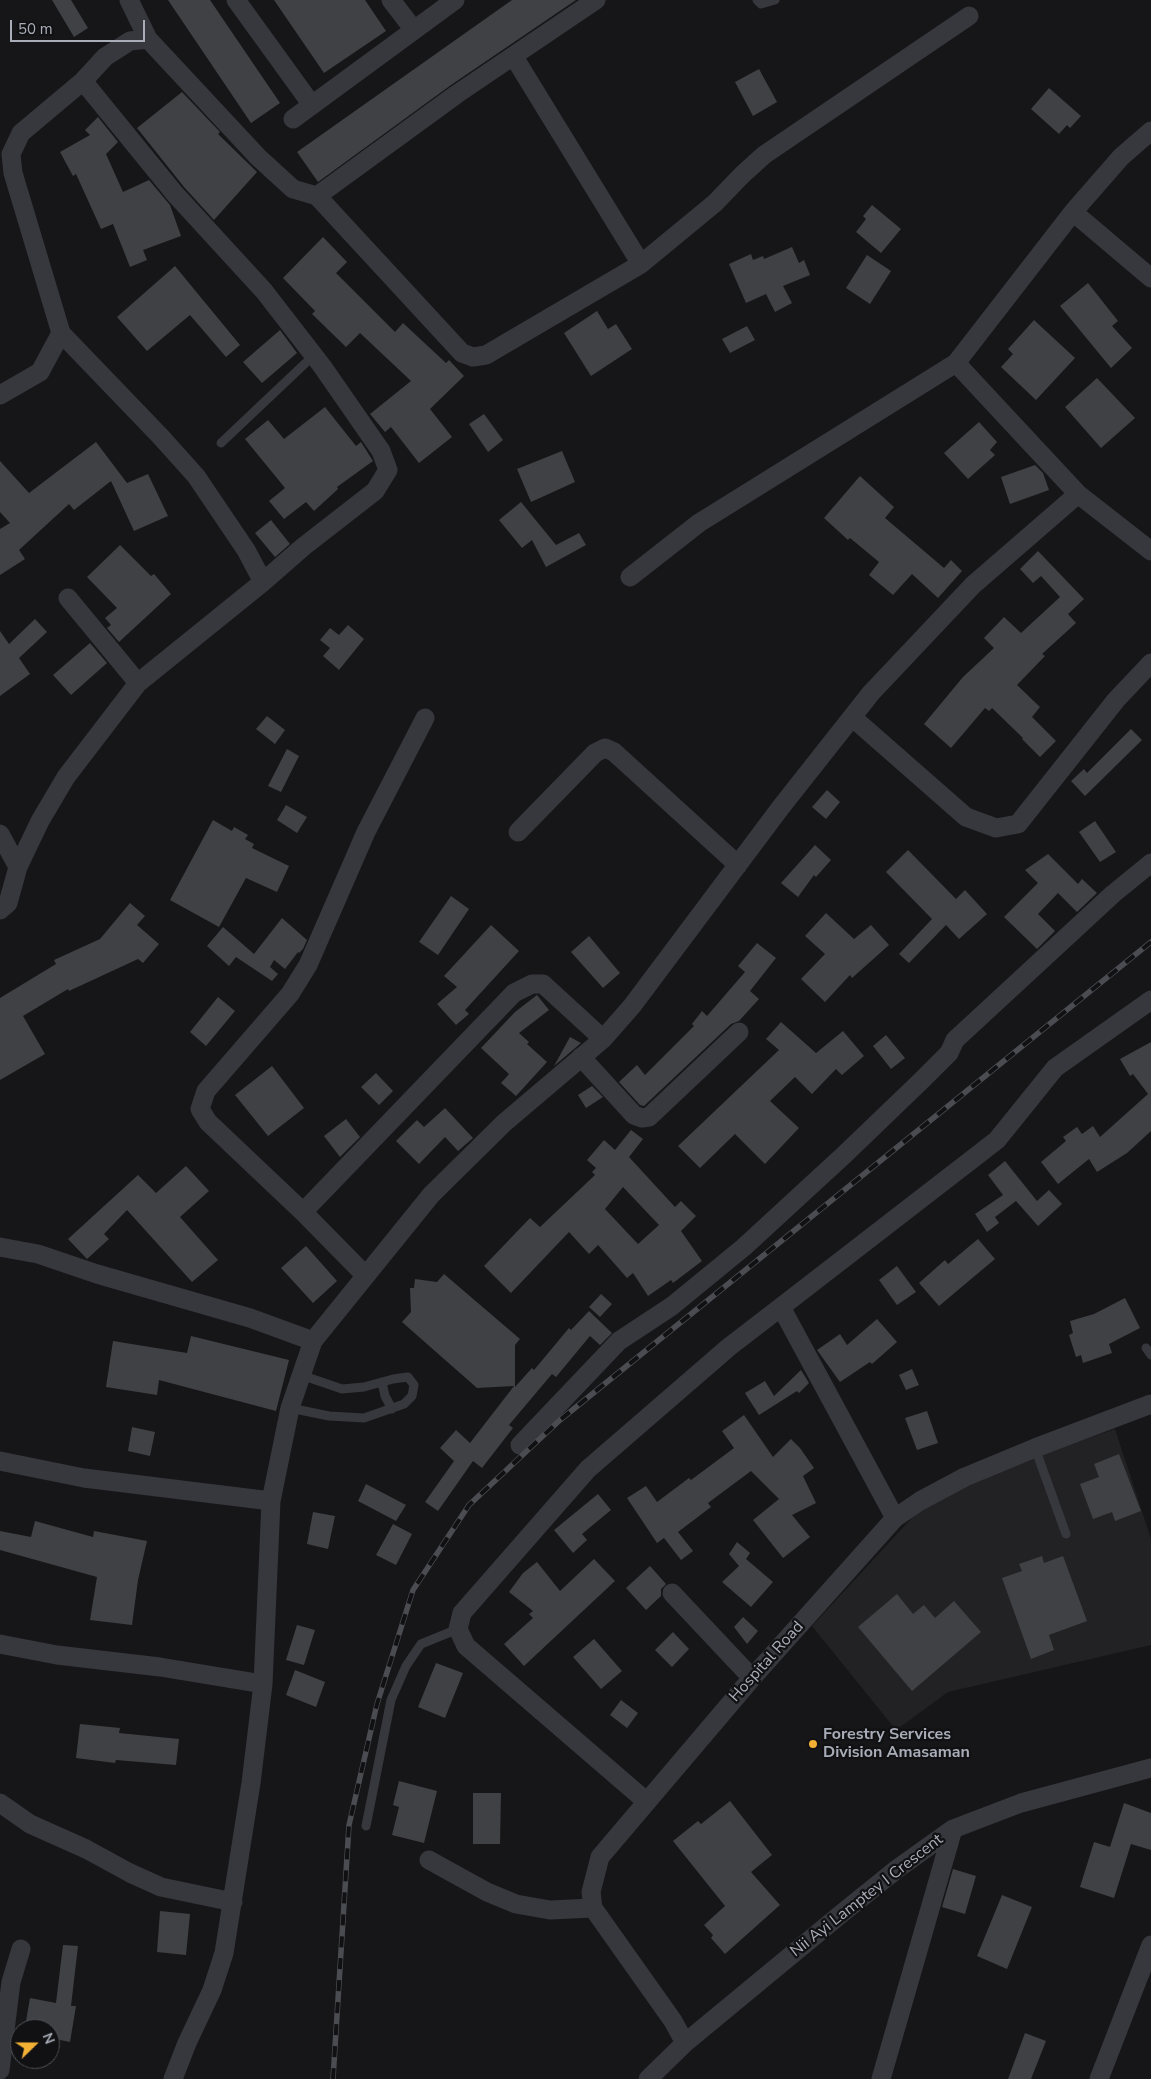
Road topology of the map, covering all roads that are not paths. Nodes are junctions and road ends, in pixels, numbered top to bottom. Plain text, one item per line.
1 (129, 0) edge
2 (236, 0) edge
3 (391, 0) edge
4 (455, 0) edge
5 (596, 0) edge
6 (757, 0) edge
7 (775, 0) edge
8 (969, 16) dead end
9 (414, 30) junction
10 (148, 39) junction
11 (514, 56) junction
12 (83, 81) junction
13 (312, 105) junction
14 (293, 119) dead end
15 (1151, 131) edge
16 (317, 196) junction
17 (1073, 212) junction
18 (641, 264) junction
19 (1151, 278) edge
20 (61, 333) junction
21 (314, 355) junction
22 (956, 363) junction
23 (0, 395) edge
24 (221, 443) dead end
25 (1078, 494) junction
26 (1151, 550) edge
27 (630, 577) dead end
28 (263, 582) junction
29 (68, 598) dead end
30 (1151, 663) edge
31 (138, 683) junction
32 (852, 717) junction
33 (425, 718) dead end
34 (518, 832) dead end
35 (0, 834) edge
36 (1151, 863) edge
37 (738, 865) junction
38 (18, 867) junction
39 (0, 910) edge
40 (1151, 1000) edge
41 (739, 1032) dead end
42 (603, 1039) junction
43 (581, 1057) junction
44 (303, 1212) junction
45 (0, 1247) edge
46 (365, 1275) junction
47 (781, 1307) junction
48 (313, 1341) junction
49 (301, 1375) junction
50 (382, 1382) junction
51 (1151, 1404) edge
52 (290, 1408) junction
53 (392, 1409) junction
54 (520, 1445) dead end
55 (1035, 1448) junction
56 (0, 1461) edge
57 (272, 1501) junction
58 (895, 1518) junction
59 (1066, 1534) dead end
60 (672, 1593) dead end
61 (458, 1629) junction
62 (0, 1644) edge
63 (752, 1678) junction
64 (263, 1684) junction
65 (1151, 1768) edge
66 (647, 1802) junction
67 (0, 1803) edge
68 (366, 1826) dead end
69 (953, 1829) junction
70 (429, 1860) dead end
71 (233, 1902) junction
72 (592, 1908) junction
73 (1151, 1945) edge
74 (21, 1949) dead end
75 (685, 2043) junction
76 (0, 2070) edge
77 (173, 2079) edge
78 (648, 2079) edge
79 (881, 2079) edge
80 (1099, 2079) edge

1 - 10 street
2 - 13 street
3 - 9 street
4 - 9 street
5 - 11 street
6 - 7 lane
8 - 18 street
9 - 13 street
10 - 12 street
10 - 16 street
11 - 16 street
11 - 18 street
12 - 20 street
12 - 21 street
13 - 14 street
15 - 17 street
16 - 18 street
17 - 19 street
17 - 22 street
20 - 23 street
20 - 28 street
21 - 24 lane
21 - 28 street
22 - 25 street
22 - 27 street
25 - 26 street
25 - 32 street
28 - 31 street
29 - 31 street
30 - 32 street
31 - 38 street
32 - 37 street
33 - 44 street
34 - 37 street
35 - 38 street
36 - 54 street
37 - 42 street
38 - 39 street
40 - 47 street
41 - 43 street
42 - 43 street
42 - 44 street
43 - 46 street
44 - 46 street
45 - 48 street
46 - 48 street
47 - 58 street
47 - 61 street
48 - 49 street
49 - 50 lane
49 - 52 street
50 - 53 lane
50 - 53 lane
51 - 55 street, Hospital Road
52 - 53 lane
52 - 57 street
55 - 58 street, Hospital Road
55 - 59 lane
56 - 57 street
57 - 64 street
58 - 63 street, Hospital Road
60 - 63 street
61 - 66 street
61 - 68 lane
62 - 64 street
63 - 66 street, Hospital Road
64 - 71 street
65 - 69 street, Nii Ayi Lamptey I Crescent
66 - 72 street, Hospital Road
67 - 71 street
69 - 75 street, Nii Ayi Lamptey I Crescent
69 - 79 street
70 - 72 street
71 - 77 street
72 - 75 street
73 - 80 street
74 - 76 street
75 - 78 street, Nii Ayi Lamptey I Crescent

